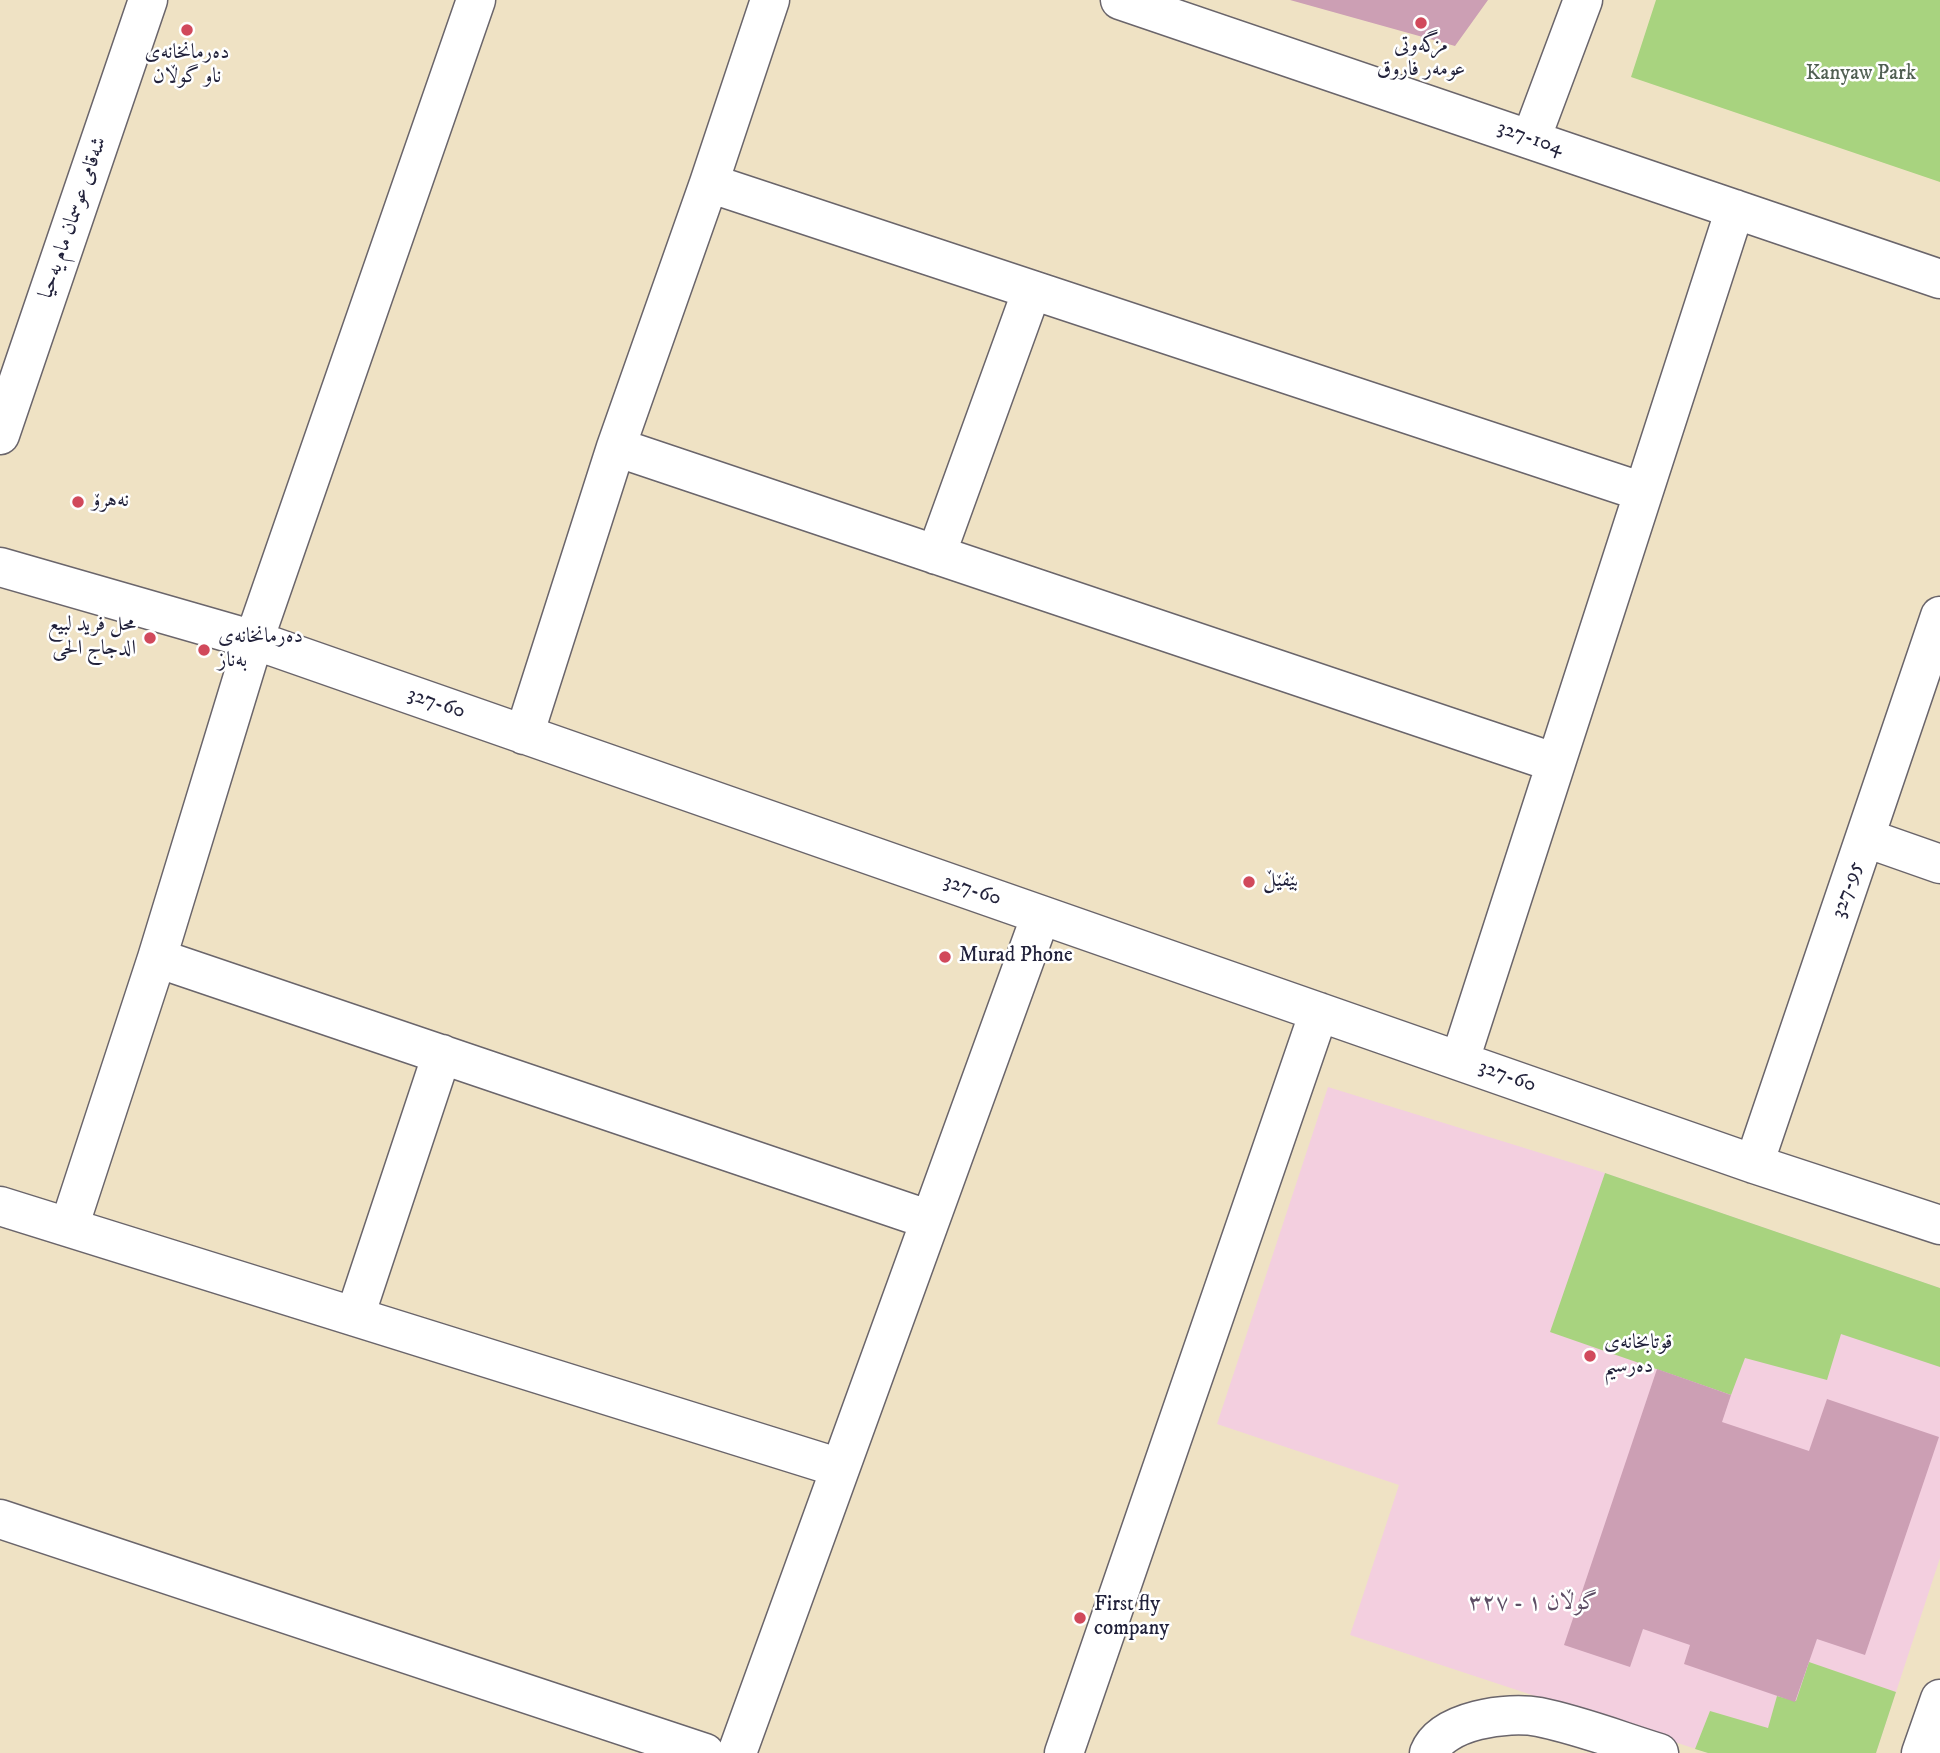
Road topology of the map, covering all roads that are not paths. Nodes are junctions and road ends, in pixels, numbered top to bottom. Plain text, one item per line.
1 (148, 0) edge
2 (476, 0) edge
3 (770, 0) edge
4 (1119, 0) edge
5 (1583, 0) edge
6 (1205, 14) edge
7 (1531, 139) junction
8 (709, 183) junction
9 (1735, 209) junction
10 (1940, 279) edge
11 (1032, 290) junction
12 (0, 435) edge
13 (616, 447) junction
14 (1643, 492) junction
15 (936, 555) junction
16 (0, 567) edge
17 (1940, 616) edge
18 (254, 640) junction
19 (524, 735) junction
20 (1556, 763) junction
21 (1866, 838) junction
22 (1940, 864) edge
23 (1041, 915) junction
24 (157, 958) junction
25 (1319, 1012) junction
26 (442, 1054) junction
27 (1460, 1060) junction
28 (1754, 1164) junction
29 (0, 1206) edge
30 (930, 1220) junction
31 (1940, 1225) edge
32 (69, 1227) junction
33 (355, 1316) junction
34 (840, 1468) junction
35 (0, 1519) edge
36 (1940, 1699) edge
37 (705, 1753) edge
38 (737, 1753) edge
39 (1063, 1753) edge
40 (1429, 1753) edge
41 (1659, 1753) edge
42 (1921, 1753) edge

1 - 12 street, شەقامی عوسمان مام یەحیا
2 - 18 street
3 - 8 street
4 - 6 street, 327-104
5 - 7 street
6 - 7 street, 327-104
7 - 9 street, 327-104
8 - 11 street
8 - 13 street
9 - 10 street, 327-104
9 - 14 street
11 - 14 street
11 - 15 street
13 - 15 street
13 - 19 street
14 - 20 street
15 - 20 street
16 - 18 street, 327-60
17 - 21 street, 327-95
18 - 19 street, 327-60
18 - 24 street
19 - 23 street, 327-60
20 - 27 street
21 - 22 street
21 - 28 street, 327-95
23 - 25 street, 327-60
23 - 30 street
24 - 26 street
24 - 32 street
25 - 27 street, 327-60
25 - 39 street
26 - 30 street
26 - 33 street
27 - 28 street, 327-60
28 - 31 street, 327-60
29 - 32 street
30 - 34 street
32 - 33 street
33 - 34 street
34 - 38 street
35 - 37 street
36 - 42 street
40 - 41 street

